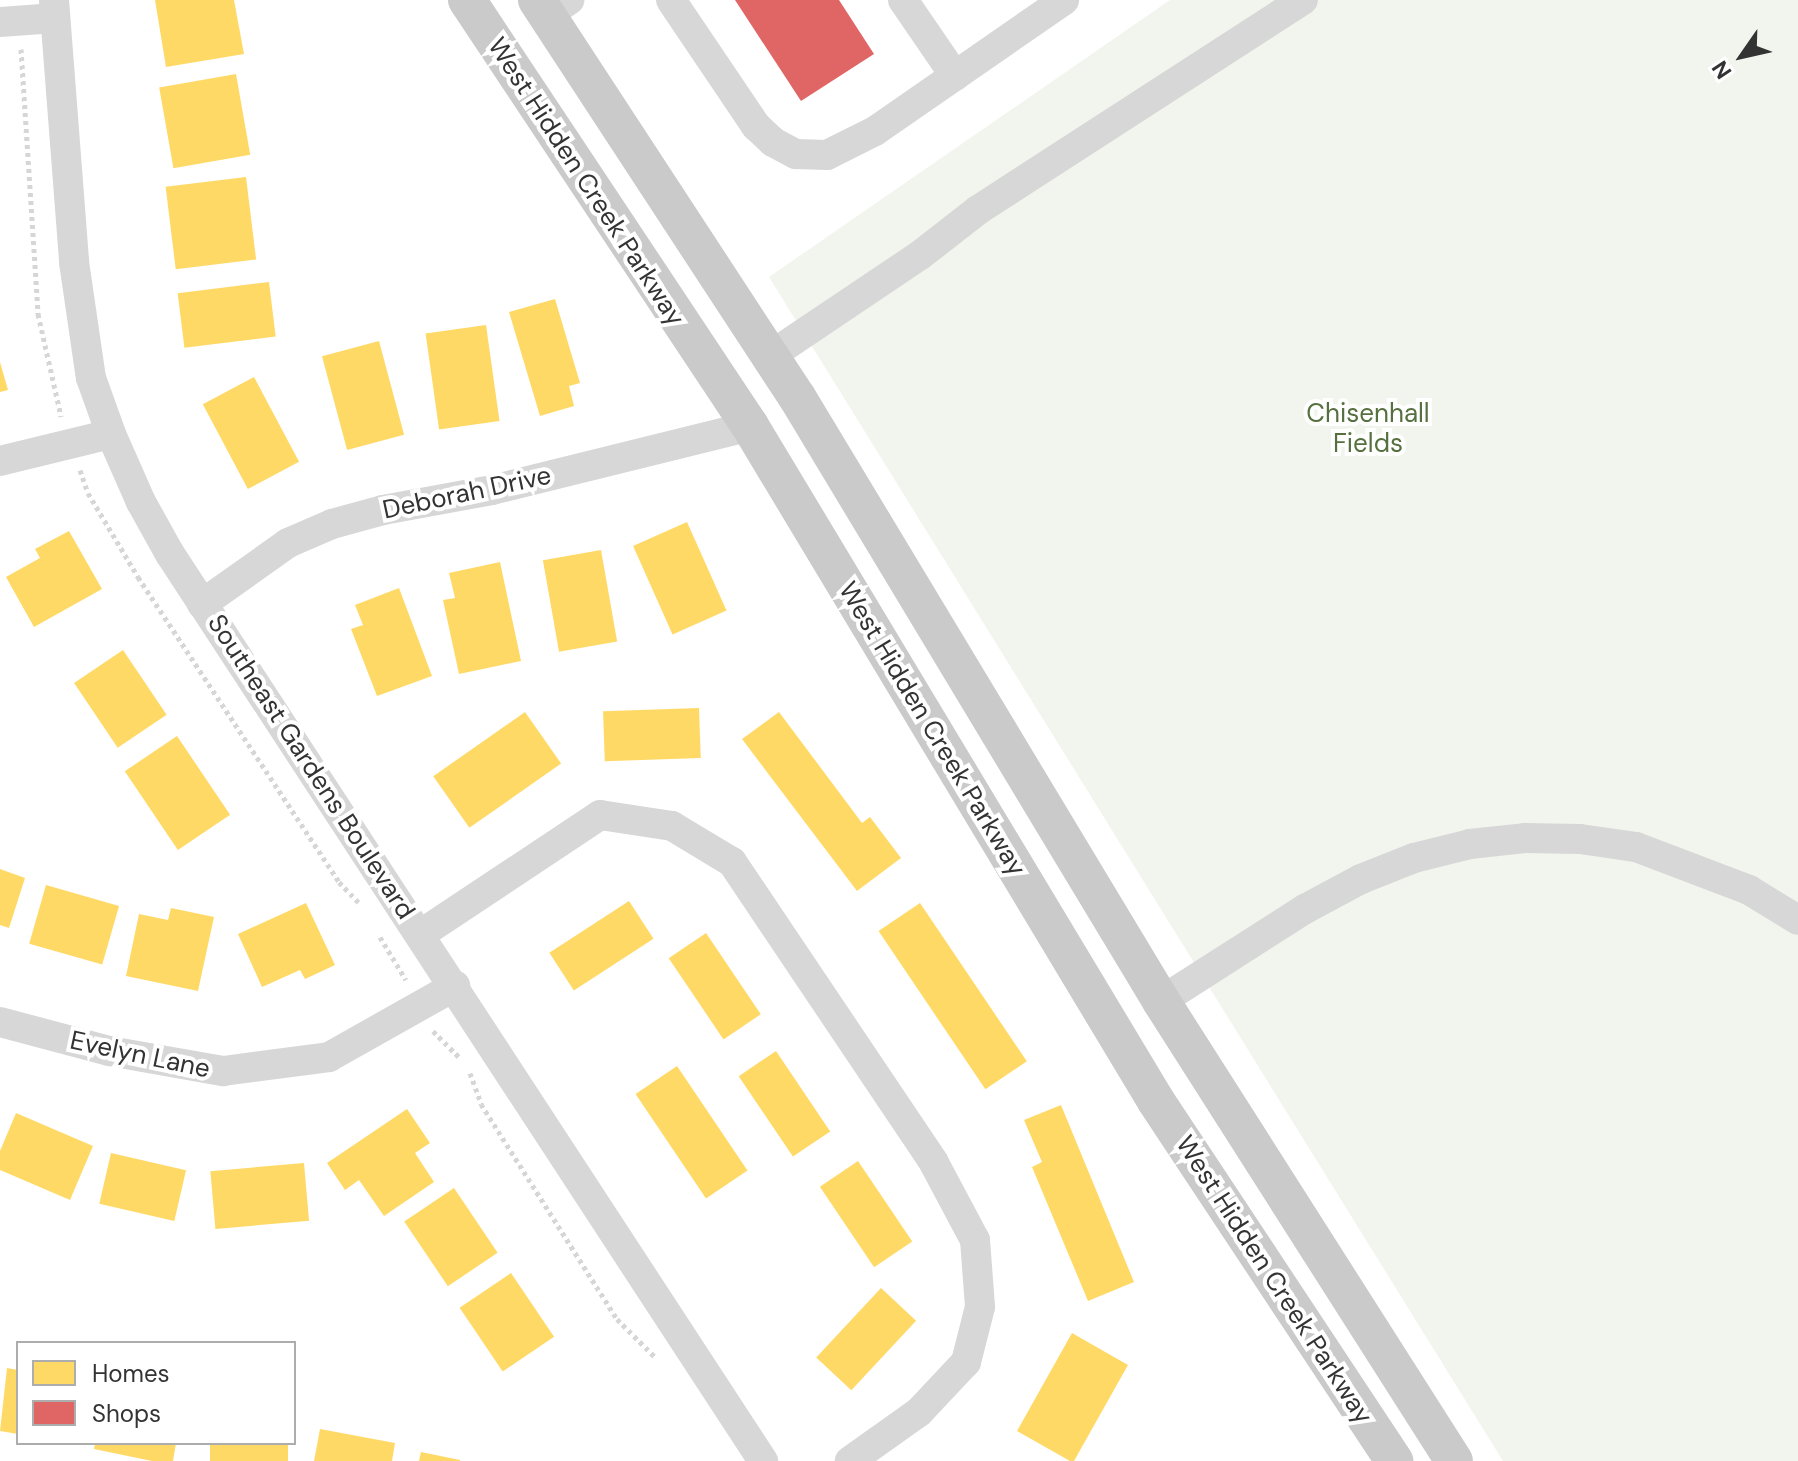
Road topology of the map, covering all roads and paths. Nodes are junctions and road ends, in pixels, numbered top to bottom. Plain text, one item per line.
1 (467, 0) edge
2 (671, 0) edge
3 (903, 0) edge
4 (1064, 0) edge
5 (1303, 0) edge
6 (551, 5) edge
7 (55, 9) edge
8 (0, 22) edge
9 (955, 76) junction
10 (770, 356) junction
11 (750, 426) junction
12 (111, 434) junction
13 (0, 461) edge
14 (202, 604) junction
15 (1798, 920) edge
16 (421, 934) junction
17 (455, 986) junction
18 (1161, 1001) junction
19 (0, 1022) edge
20 (1114, 1031) junction
21 (763, 1461) edge
22 (850, 1461) edge
23 (1394, 1461) edge
24 (1454, 1461) edge

1 - 11 main road, West Hidden Creek Parkway
2 - 9 street
3 - 9 street
4 - 9 street
5 - 10 street
6 - 10 main road, West Hidden Creek Parkway
7 - 8 street
7 - 12 street, Southeast Gardens Boulevard
10 - 18 main road, West Hidden Creek Parkway
11 - 14 street, Deborah Drive
11 - 20 main road, West Hidden Creek Parkway
12 - 13 street
12 - 14 street, Southeast Gardens Boulevard
14 - 16 street, Southeast Gardens Boulevard
15 - 18 street
16 - 17 street, Southeast Gardens Boulevard
16 - 22 street
17 - 19 street, Evelyn Lane
17 - 21 street, Southeast Gardens Boulevard
18 - 20 main road
18 - 24 main road, West Hidden Creek Parkway
20 - 23 main road, West Hidden Creek Parkway

